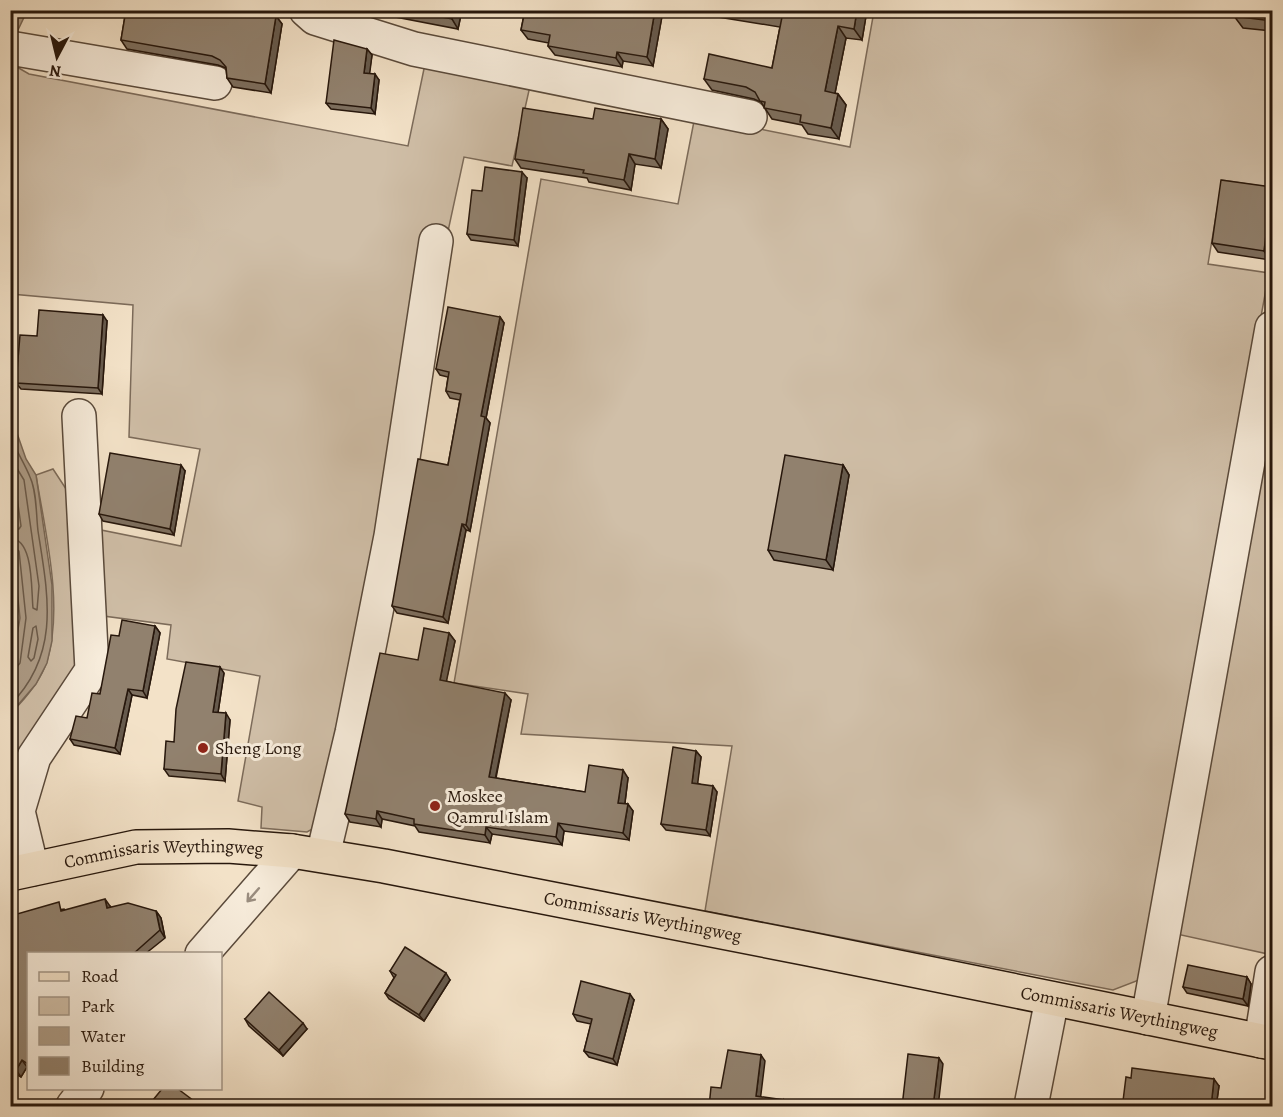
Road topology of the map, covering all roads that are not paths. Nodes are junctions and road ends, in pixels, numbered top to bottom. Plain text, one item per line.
1 (306, 10) edge
2 (10, 48) edge
3 (215, 83) dead end
4 (750, 117) dead end
5 (436, 241) dead end
6 (1272, 328) edge
7 (79, 417) dead end
8 (307, 853) junction
9 (21, 871) edge
10 (204, 952) edge
11 (1272, 972) edge
12 (1052, 999) junction
13 (1148, 1018) junction
14 (1267, 1042) edge
15 (86, 1090) edge
16 (73, 1107) edge
17 (1031, 1107) edge

1 - 4 street
2 - 3 street
5 - 8 street
6 - 13 street
7 - 9 street
8 - 9 main road, Commissaris Weythingweg
8 -> 10 street
8 - 12 main road, Commissaris Weythingweg
11 - 14 street
12 - 13 main road, Commissaris Weythingweg
12 - 17 street
13 - 14 main road, Commissaris Weythingweg
15 - 16 street

